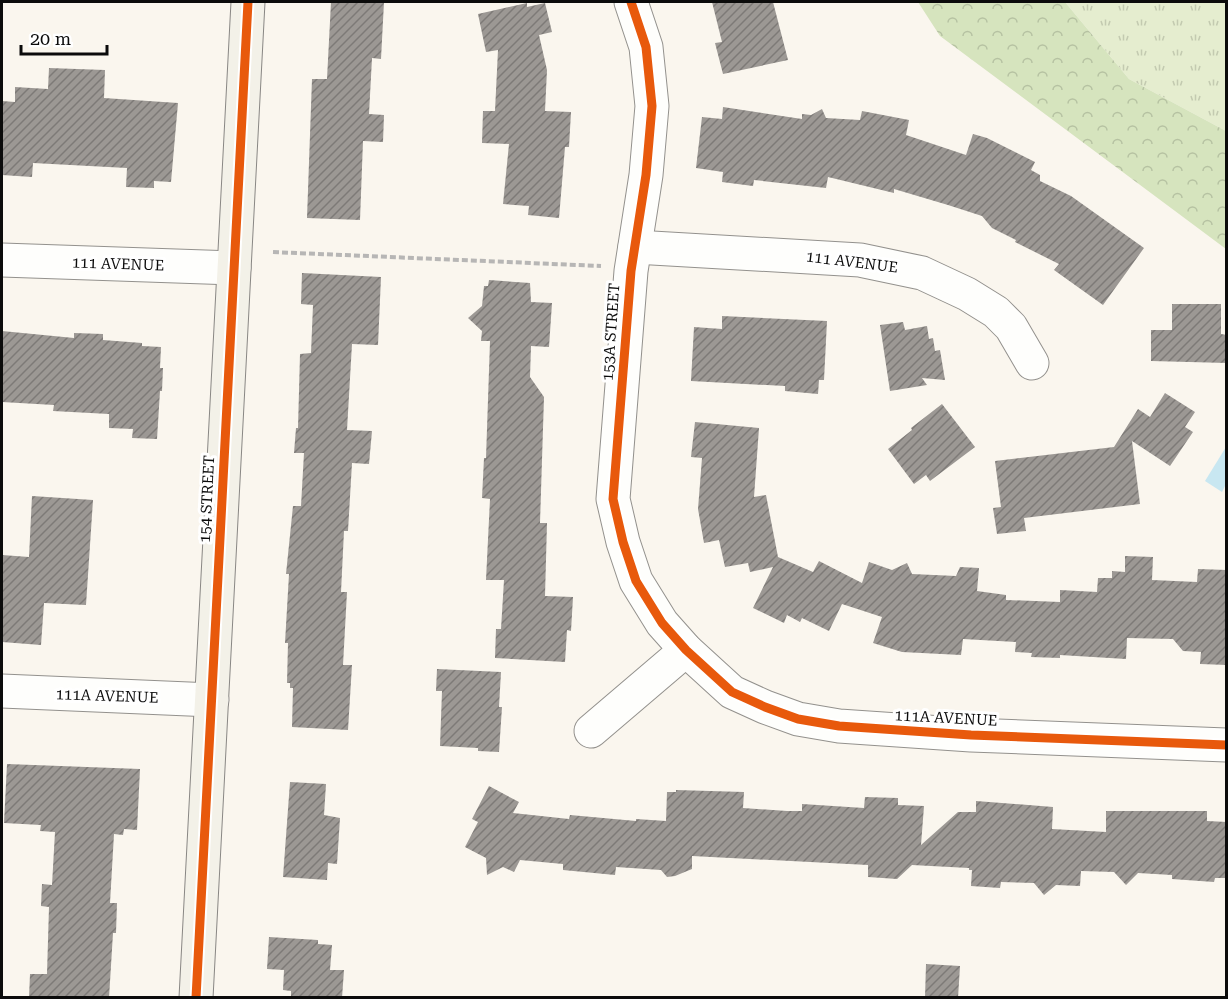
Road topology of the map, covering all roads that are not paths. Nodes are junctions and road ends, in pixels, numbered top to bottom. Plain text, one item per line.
1 (248, 2) edge
2 (631, 2) edge
3 (635, 247) junction
4 (2, 260) edge
5 (234, 268) junction
6 (1032, 363) dead end
7 (686, 650) junction
8 (2, 692) edge
9 (212, 700) junction
10 (591, 731) dead end
11 (1227, 745) edge
12 (196, 998) edge

1 - 5 street, 154 STREET
2 - 3 street, 153A STREET
3 - 6 street, 111 AVENUE
3 - 7 street, 153A STREET
4 - 5 street, 111 AVENUE
5 - 9 street, 154 STREET
7 - 10 street
7 - 11 street, 111A AVENUE
8 - 9 street, 111A AVENUE
9 - 12 street, 154 STREET

